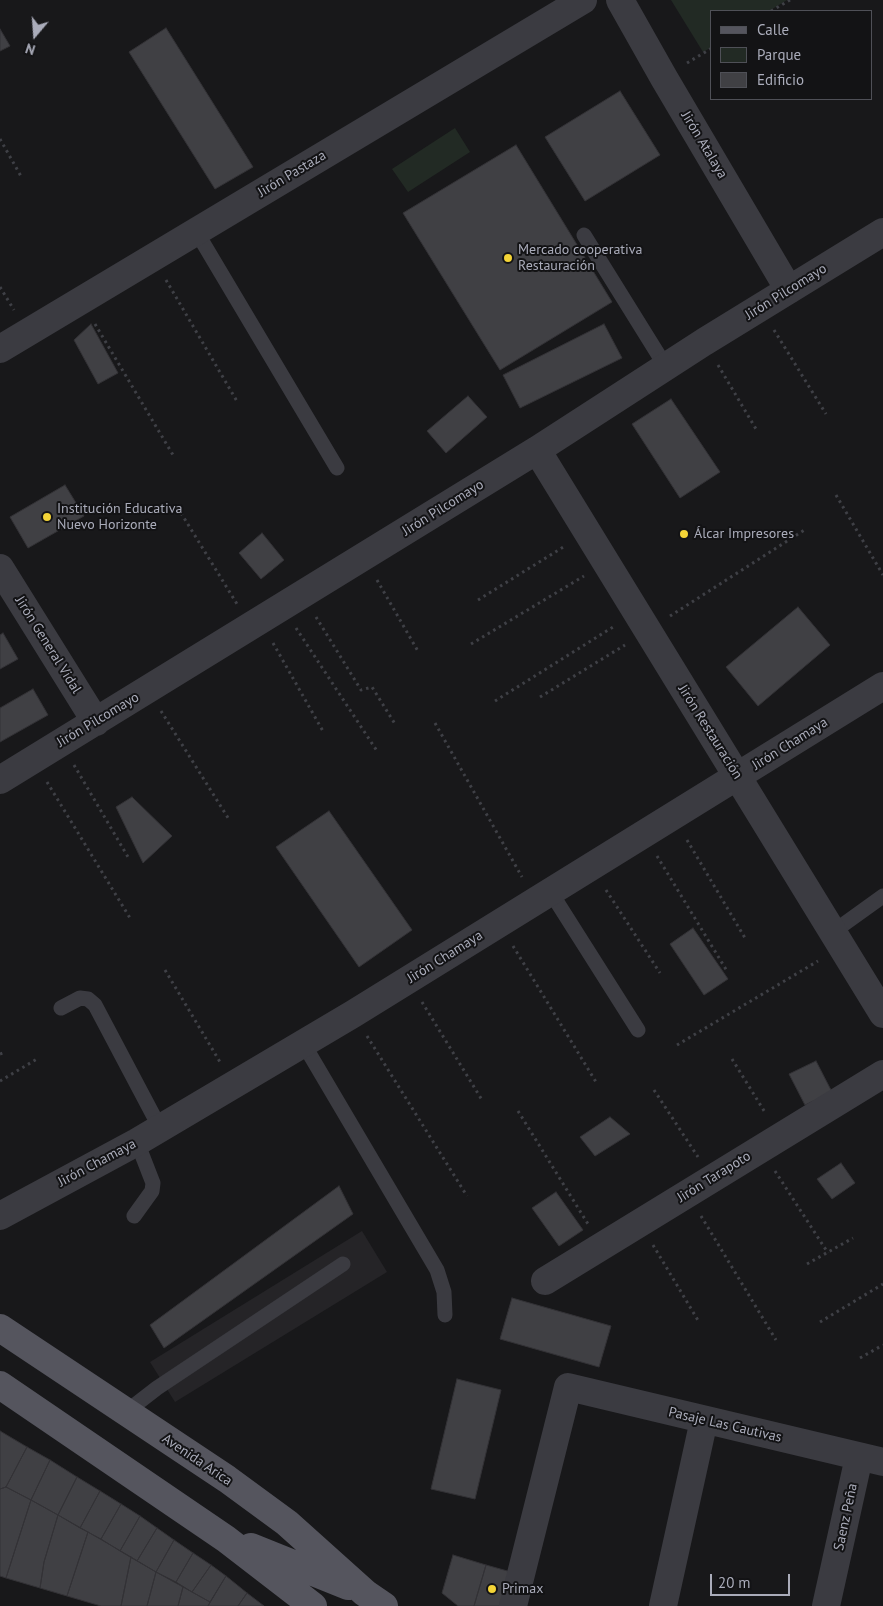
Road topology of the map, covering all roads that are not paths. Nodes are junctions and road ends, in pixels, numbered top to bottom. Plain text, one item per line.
1 (583, 0) edge
2 (620, 0) edge
3 (196, 231) junction
4 (883, 232) edge
5 (584, 235) dead end
6 (789, 290) junction
7 (0, 349) edge
8 (666, 367) junction
9 (537, 450) junction
10 (337, 468) dead end
11 (0, 568) edge
12 (883, 686) edge
13 (96, 722) junction
14 (737, 776) junction
15 (0, 780) edge
16 (543, 896) junction
17 (883, 896) edge
18 (837, 939) junction
19 (61, 1008) dead end
20 (883, 1014) edge
21 (638, 1030) dead end
22 (303, 1043) junction
23 (883, 1074) edge
24 (148, 1135) junction
25 (0, 1216) edge
26 (134, 1216) dead end
27 (343, 1264) dead end
28 (545, 1280) dead end
29 (444, 1315) dead end
30 (0, 1328) edge
31 (0, 1385) edge
32 (126, 1412) junction
33 (704, 1420) junction
34 (871, 1459) edge
35 (226, 1539) junction
36 (375, 1600) edge
37 (312, 1606) edge
38 (513, 1606) edge
39 (663, 1606) edge
40 (826, 1606) edge

1 - 3 street, Jirón Pastaza
2 - 6 street, Jirón Atalaya
3 - 7 street, Jirón Pastaza
3 - 10 lane
4 - 6 street, Jirón Pilcomayo
5 - 8 lane
6 - 8 street, Jirón Pilcomayo
8 - 9 street, Jirón Pilcomayo
9 - 13 street, Jirón Pilcomayo
9 - 14 street, Jirón Restauración
11 - 13 street, Jirón General Vidal
12 - 14 street, Jirón Chamaya
13 - 15 street, Jirón Pilcomayo
14 - 16 street, Jirón Chamaya
14 - 18 street, Jirón Restauración
16 - 21 lane
16 - 22 street, Jirón Chamaya
17 - 18 lane
18 - 20 street, Jirón Restauración
19 - 24 lane
22 - 24 street, Jirón Chamaya
22 - 29 lane
23 - 28 street, Jirón Tarapoto
24 - 25 street, Jirón Chamaya
24 - 26 lane
27 - 32 lane
30 - 32 main road, Avenida Arica
31 - 35 main road
32 - 36 main road, Avenida Arica
33 - 34 street, Pasaje Las Cautivas
33 - 38 street, Pasaje Las Cautivas
33 - 39 street
34 - 40 street, Saenz Peña
35 - 36 main road
35 - 37 main road

